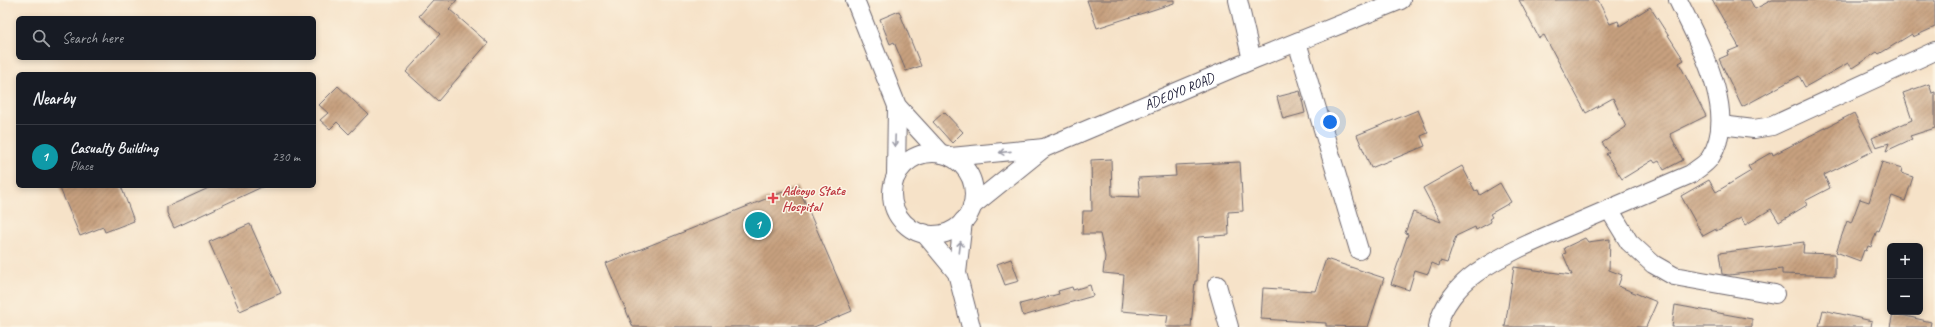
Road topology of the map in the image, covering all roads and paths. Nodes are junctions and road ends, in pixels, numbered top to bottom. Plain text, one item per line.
1 (855, 0) edge
2 (1238, 0) edge
3 (1401, 0) edge
4 (1678, 0) edge
5 (1297, 42) junction
6 (1934, 55) edge
7 (1252, 60) junction
8 (897, 106) junction
9 (1721, 125) junction
10 (1044, 148) junction
11 (946, 156) junction
12 (896, 176) junction
13 (972, 206) junction
14 (1609, 209) junction
15 (963, 221) junction
16 (924, 233) junction
17 (1359, 250) dead end
18 (957, 273) junction
19 (1218, 285) dead end
20 (1775, 294) dead end
21 (971, 327) edge
22 (1229, 327) edge
23 (1438, 327) edge

1 - 8 street
2 - 7 street
3 - 5 street, ADEOYO ROAD
4 - 9 street
5 - 7 street, ADEOYO ROAD
5 - 17 street
6 - 9 street
7 - 10 street, ADEOYO ROAD
8 - 11 street
8 -> 12 street
9 - 14 street
10 -> 11 street, ADEOYO ROAD
10 - 13 street
11 - 12 street
11 - 13 street
12 - 16 street
13 - 15 street
14 - 20 street
14 - 23 street
15 - 16 street
18 -> 15 street
16 - 18 street
18 - 21 street
19 - 22 street

